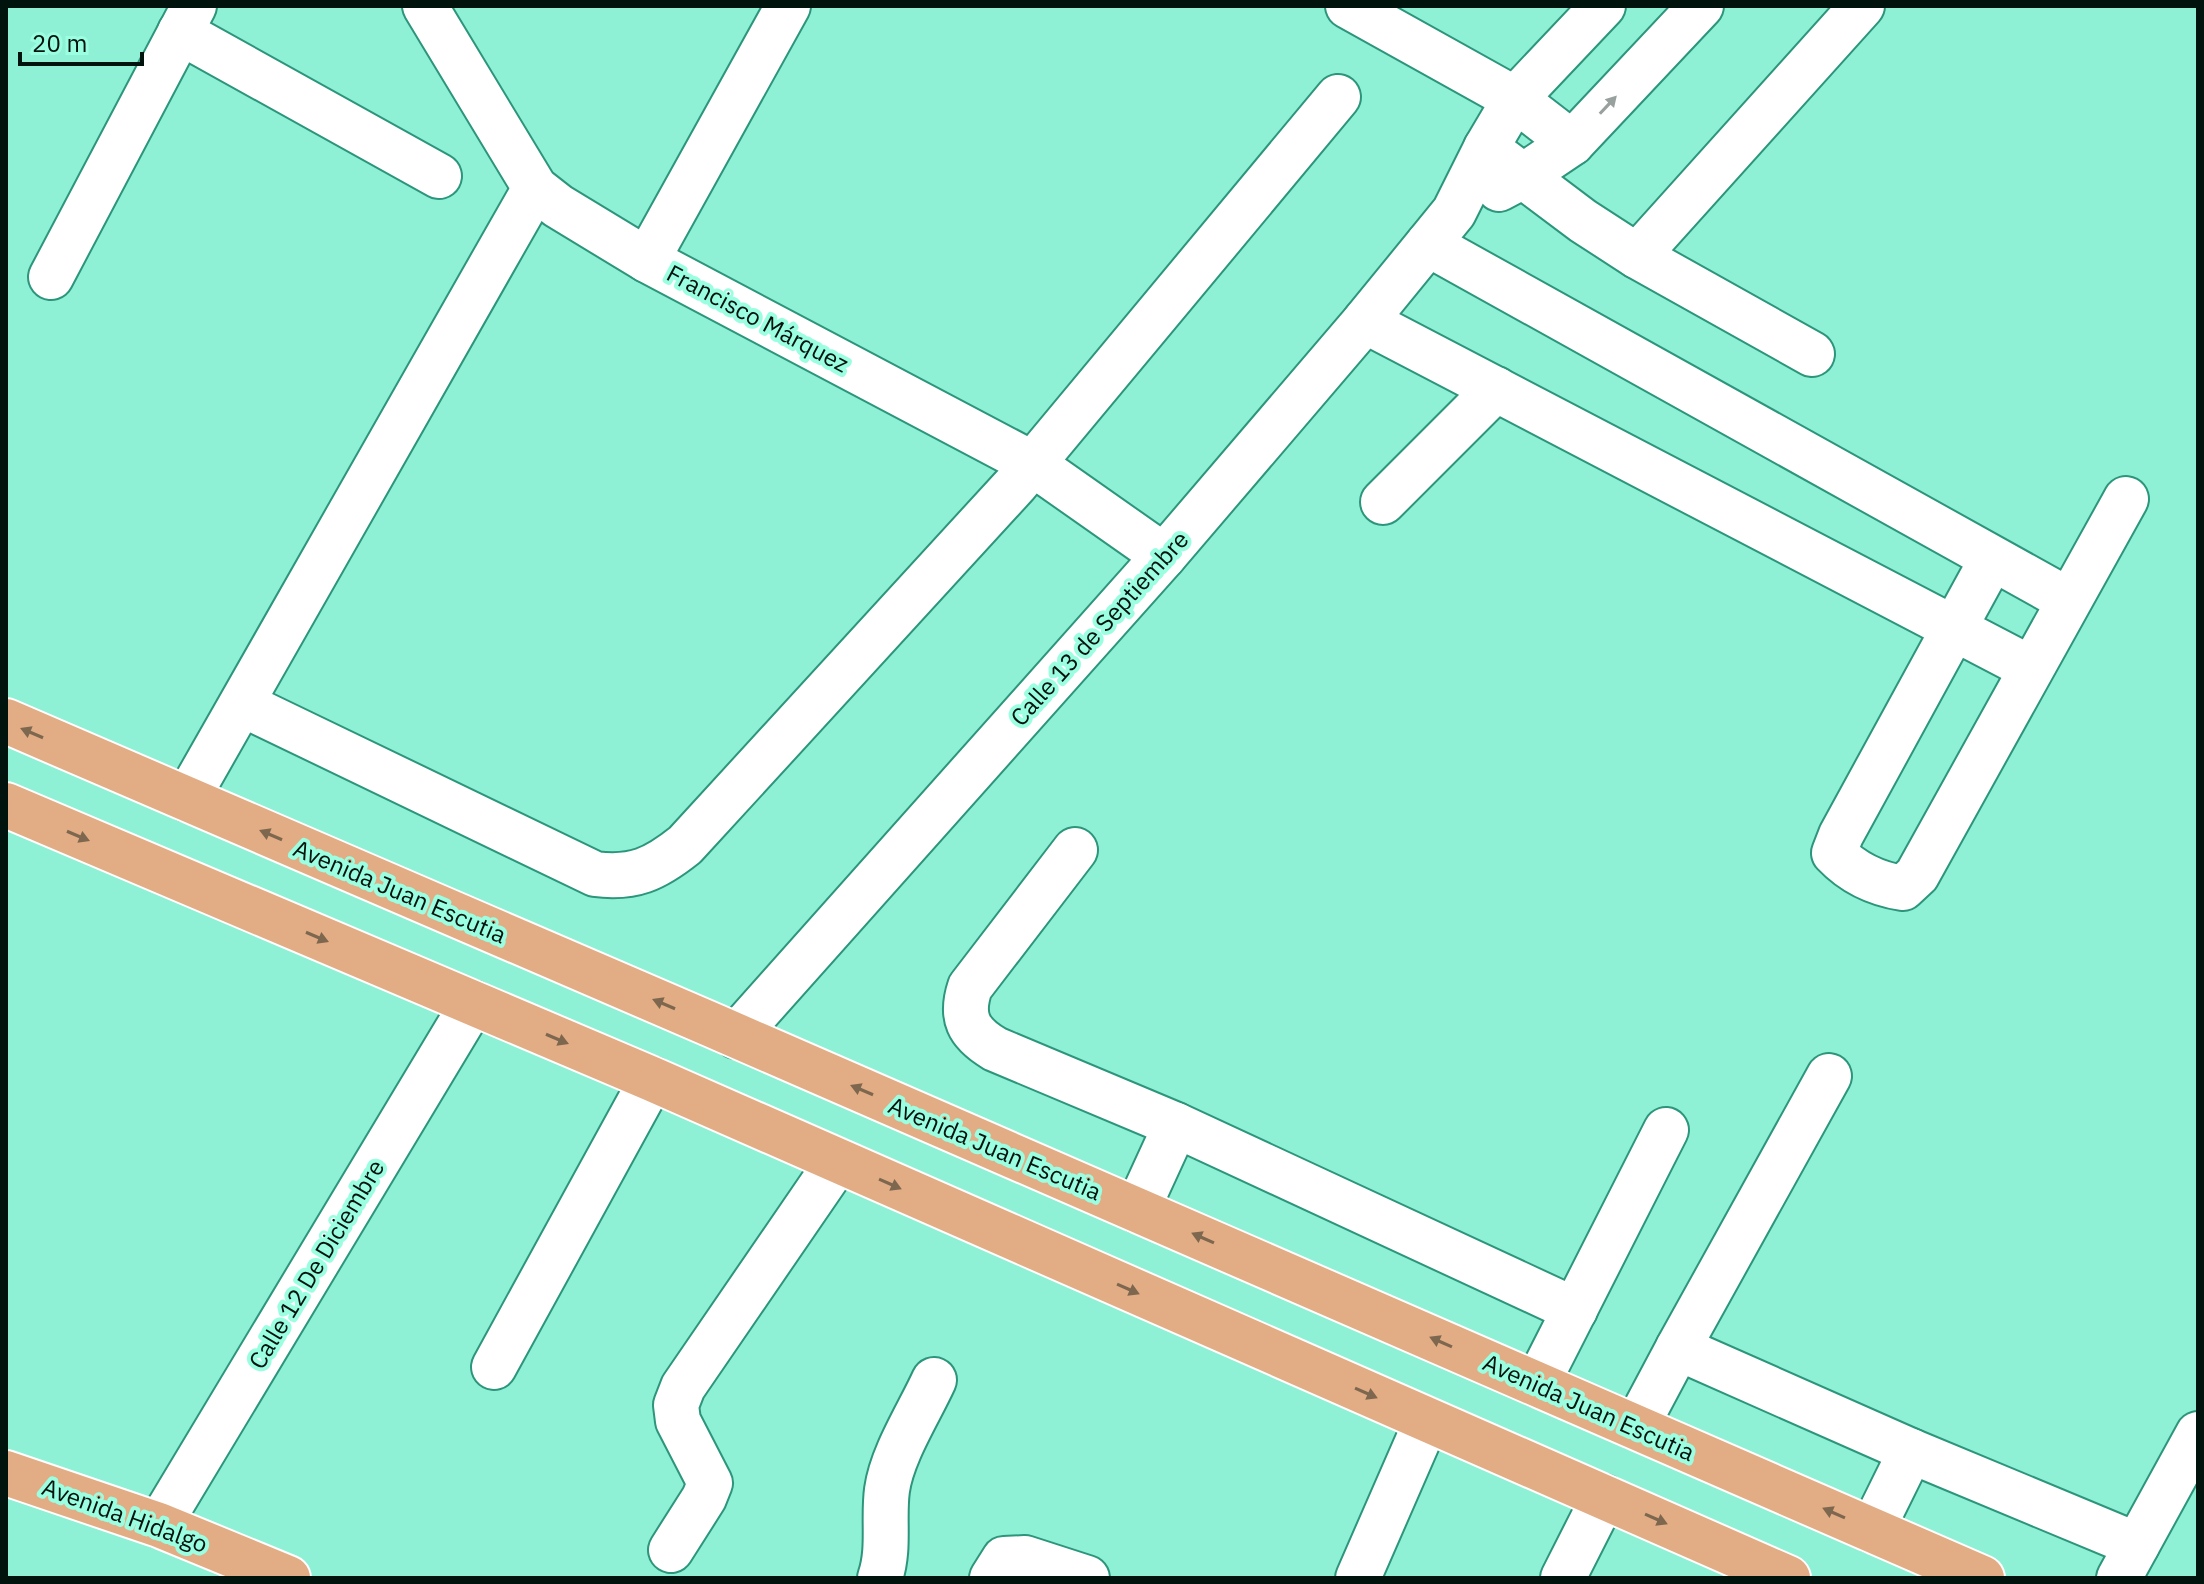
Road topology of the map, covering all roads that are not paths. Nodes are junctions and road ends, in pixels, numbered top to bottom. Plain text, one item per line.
1 (425, 6) edge
2 (788, 6) edge
3 (1603, 6) edge
4 (1701, 6) edge
5 (1862, 6) edge
6 (1351, 7) edge
7 (187, 19) edge
8 (1338, 97) dead end
9 (1515, 99) junction
10 (1572, 143) junction
11 (1486, 148) junction
12 (439, 176) dead end
13 (1523, 176) junction
14 (535, 188) junction
15 (1441, 228) junction
16 (1637, 256) junction
17 (647, 260) junction
18 (51, 277) dead end
19 (1365, 321) junction
20 (1812, 354) dead end
21 (1496, 389) junction
22 (1033, 464) junction
23 (2126, 499) dead end
24 (1383, 502) dead end
25 (1164, 556) junction
26 (1992, 559) junction
27 (2068, 600) junction
28 (1955, 628) junction
29 (2030, 668) junction
30 (242, 704) junction
31 (6, 721) edge
32 (187, 799) junction
33 (6, 805) edge
34 (1075, 850) dead end
35 (473, 1003) junction
36 (736, 1036) junction
37 (1829, 1076) dead end
38 (652, 1079) junction
39 (1176, 1125) junction
40 (1666, 1130) dead end
41 (838, 1161) junction
42 (1137, 1210) junction
43 (1575, 1310) junction
44 (1678, 1348) junction
45 (494, 1367) dead end
46 (934, 1380) dead end
47 (1537, 1384) junction
48 (1427, 1420) junction
49 (1636, 1427) junction
50 (2198, 1434) edge
51 (1911, 1451) junction
52 (6, 1473) edge
53 (1604, 1497) junction
54 (159, 1525) junction
55 (1872, 1530) junction
56 (671, 1550) dead end
57 (2128, 1562) edge
58 (288, 1578) edge
59 (880, 1578) edge
60 (992, 1578) edge
61 (1087, 1578) edge
62 (1358, 1578) edge
63 (1563, 1578) edge
64 (1788, 1578) edge
65 (1982, 1578) edge

1 - 14 street, Francisco Márquez
2 - 17 street
3 - 9 street, Calle 13 de Septiembre
10 -> 4 street, Calle 13 de Septiembre
5 - 16 street
6 - 9 street
7 - 12 street
7 - 18 street
8 - 22 street
9 - 10 street
9 - 11 street, Calle 13 de Septiembre
10 - 13 street, Calle 13 de Septiembre
11 - 13 street
11 - 15 street, Calle 13 de Septiembre
13 - 15 street, Calle 13 de Septiembre
13 - 16 street
14 - 17 street, Francisco Márquez
14 - 30 street
15 - 19 street, Calle 13 de Septiembre
15 - 26 street
16 - 20 street
17 - 22 street, Francisco Márquez
19 - 21 street
19 - 25 street, Calle 13 de Septiembre
21 - 24 street
21 - 28 street
22 - 25 street, Francisco Márquez
22 - 30 street
23 - 27 street
25 - 36 street, Calle 13 de Septiembre
26 - 27 street
26 - 28 street
27 - 29 street
28 - 29 street
28 - 29 street
30 - 32 street
32 -> 31 main road, Avenida Juan Escutia
36 -> 32 main road, Avenida Juan Escutia
33 -> 35 main road
34 - 39 street
35 -> 38 main road
35 - 54 street, Calle 12 De Diciembre
42 -> 36 main road, Avenida Juan Escutia
37 - 44 street
38 - 41 main road
38 - 45 street
39 - 42 street
39 - 43 street
40 - 43 street
41 -> 48 main road
41 - 56 street
47 -> 42 main road, Avenida Juan Escutia
43 - 47 street
44 - 49 street
44 - 51 street
46 - 59 street
47 - 49 main road, Avenida Juan Escutia
48 - 53 main road
48 - 62 street
55 -> 49 main road, Avenida Juan Escutia
50 - 57 street
51 - 55 street
51 - 57 street
52 - 54 main road, Avenida Hidalgo
53 - 63 street
53 -> 64 main road
54 - 58 main road, Avenida Hidalgo
55 - 65 main road, Avenida Juan Escutia
60 - 61 street

